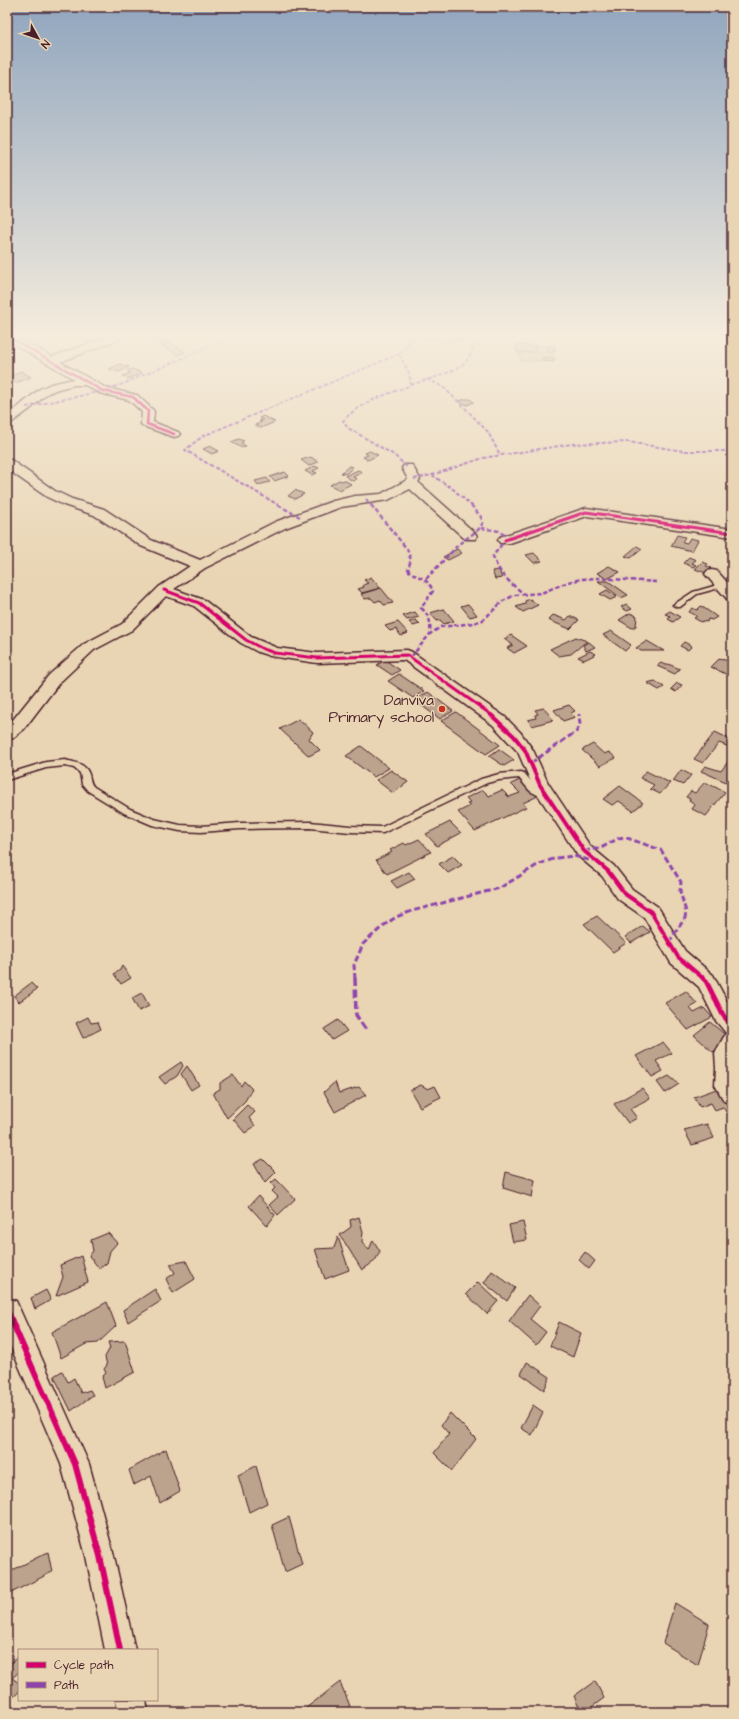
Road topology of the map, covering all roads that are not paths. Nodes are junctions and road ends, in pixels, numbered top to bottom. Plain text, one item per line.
1 (147, 417) edge
2 (174, 434) dead end
3 (7, 463) edge
4 (408, 468) dead end
5 (411, 483) junction
6 (732, 534) edge
7 (470, 536) dead end
8 (505, 540) dead end
9 (200, 566) junction
10 (712, 574) dead end
11 (721, 586) junction
12 (164, 590) junction
13 (732, 596) edge
14 (677, 605) dead end
15 (7, 734) edge
16 (7, 777) edge
17 (552, 800) junction
18 (728, 1020) edge
19 (732, 1035) edge
20 (732, 1040) edge
21 (732, 1094) edge
22 (7, 1310) edge
23 (120, 1649) edge
24 (131, 1701) edge
25 (133, 1712) edge

1 - 2 street
3 - 9 street
4 - 5 street
5 - 7 street
5 - 9 street
6 - 8 street
9 - 12 street
10 - 11 street
11 - 13 street
11 - 14 lane
12 - 15 street
12 - 17 street
16 - 17 lane
17 - 18 street
18 - 19 street
20 - 21 street
22 - 23 street
24 - 25 street

